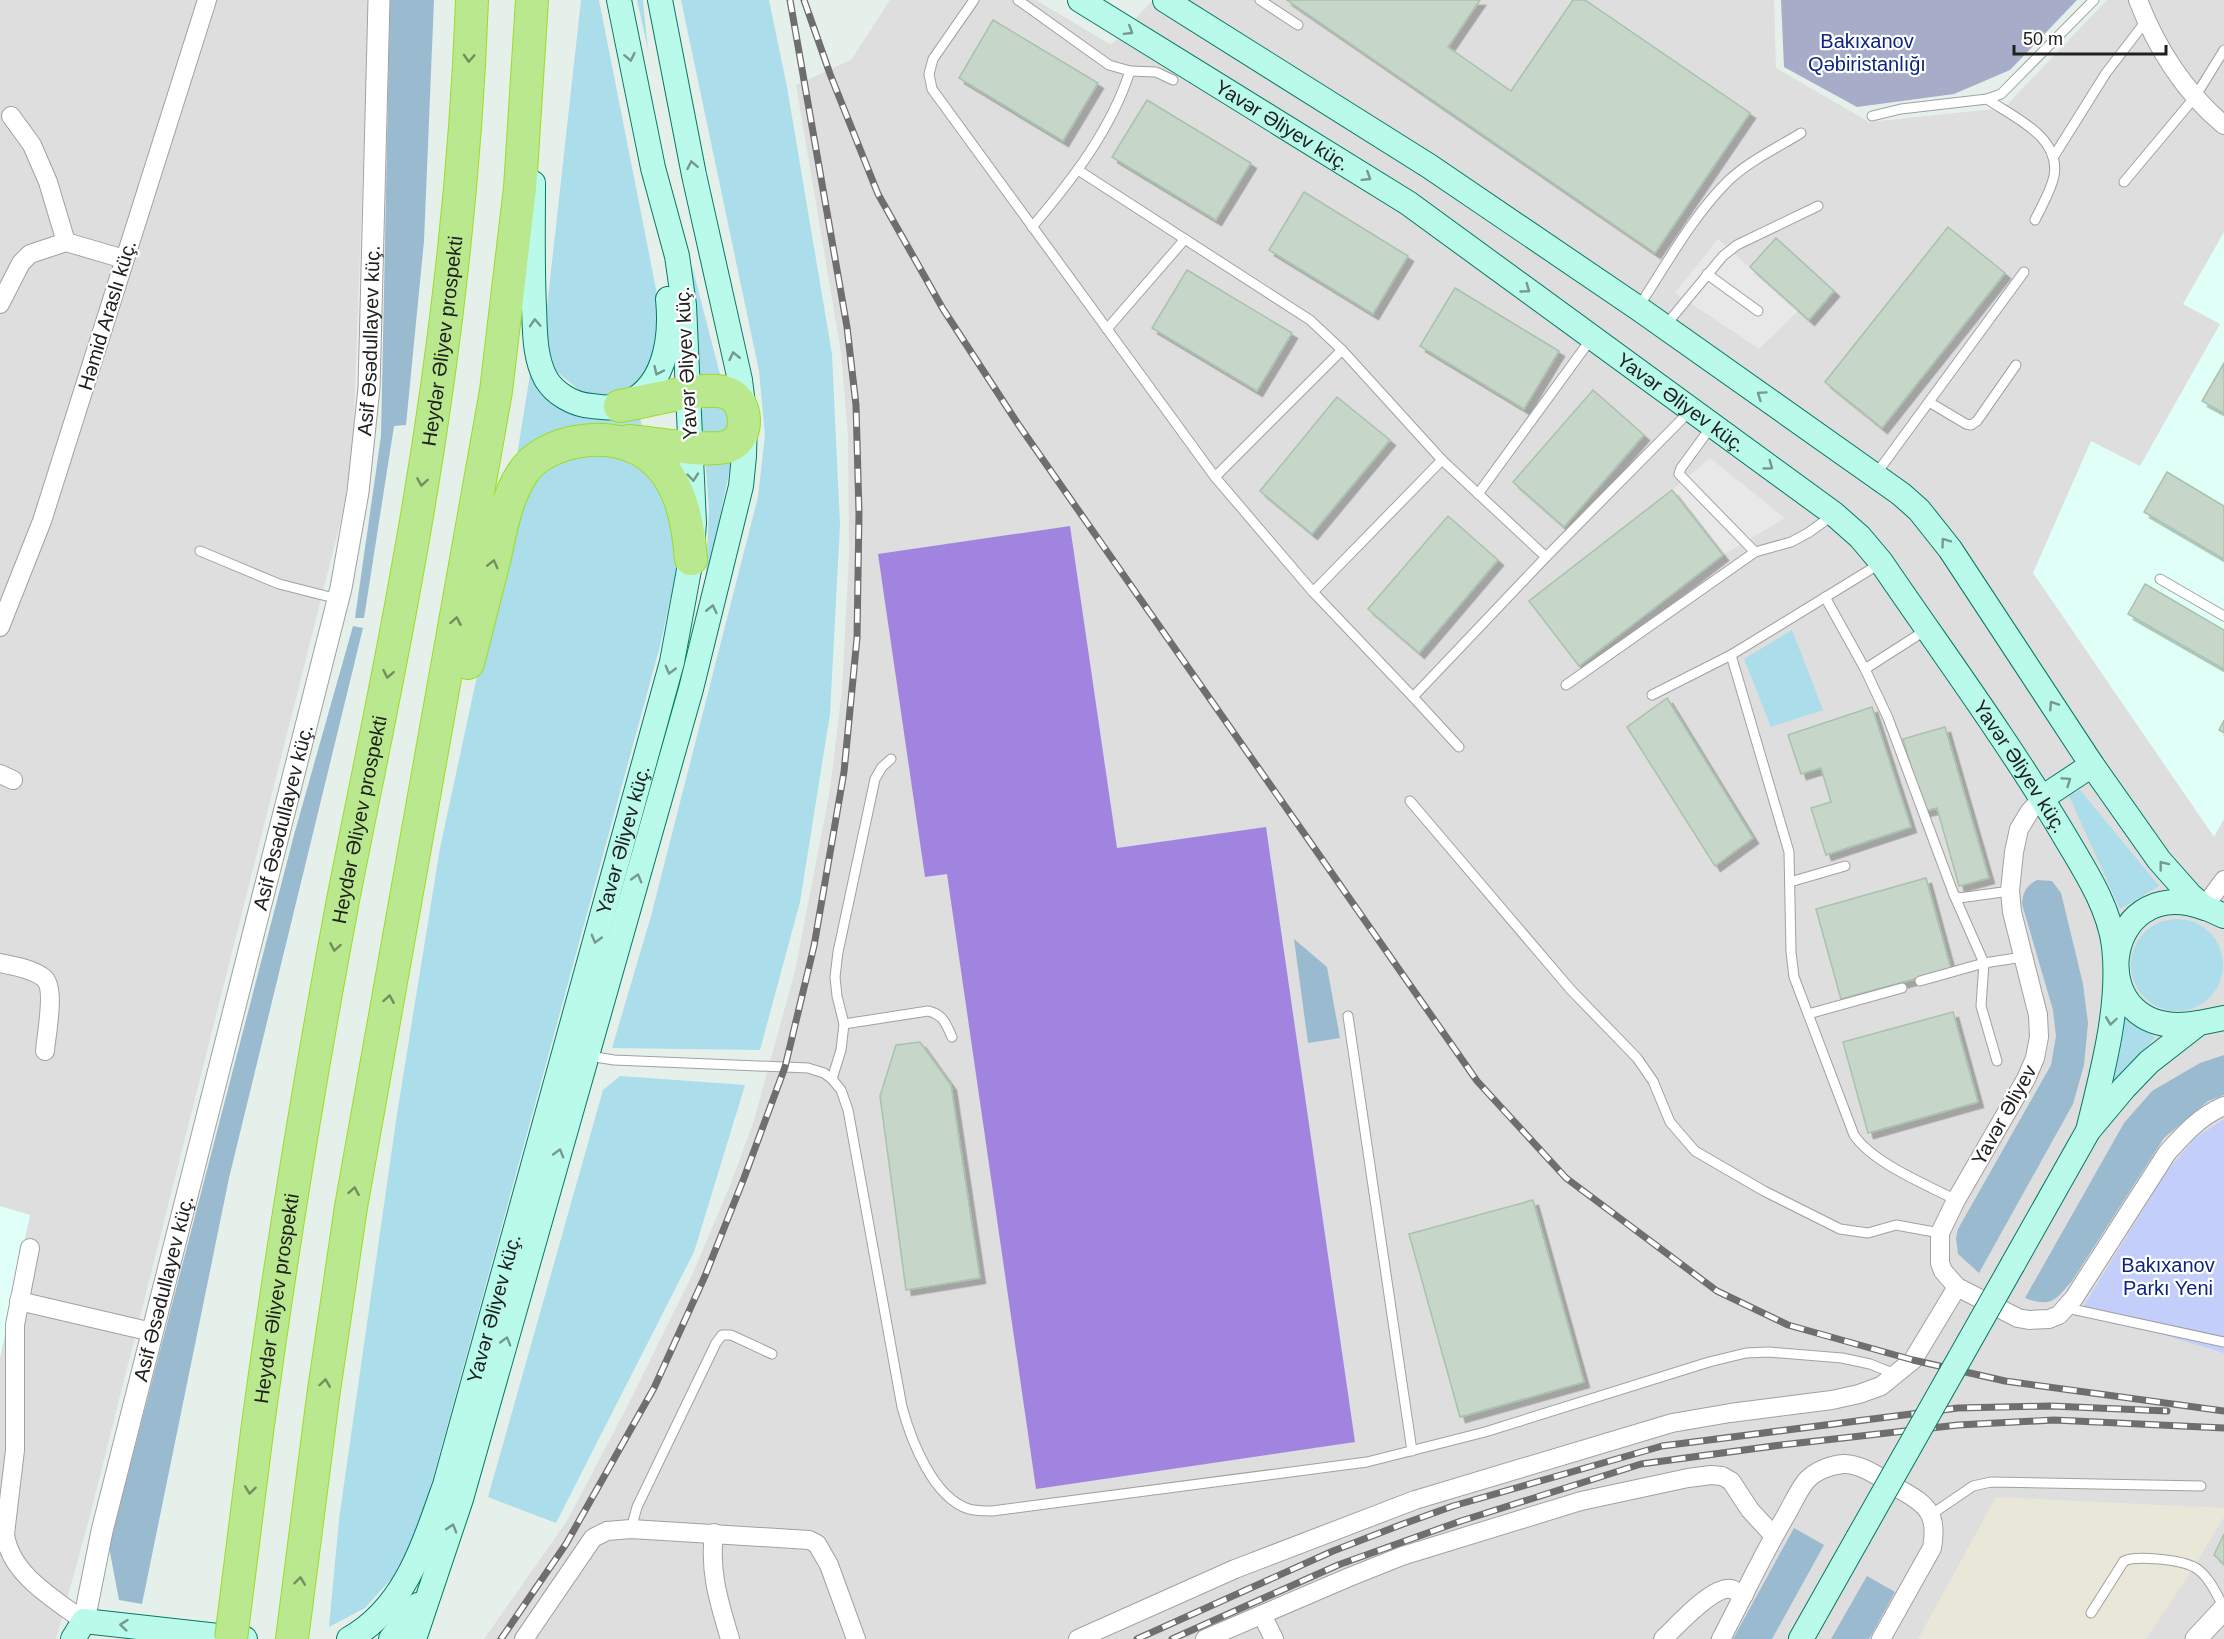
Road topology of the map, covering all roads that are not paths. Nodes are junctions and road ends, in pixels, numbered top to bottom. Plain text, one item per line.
1 (207, 0) edge
2 (379, 0) edge
3 (472, 0) edge
4 (619, 0) edge
5 (660, 0) edge
6 (974, 0) edge
7 (1018, 0) edge
8 (1080, 0) edge
9 (1165, 0) edge
10 (1260, 0) edge
11 (2094, 0) edge
12 (2138, 0) edge
13 (532, 13) edge
14 (2146, 21) junction
15 (1298, 25) dead end
16 (2224, 50) edge
17 (1130, 71) junction
18 (1173, 80) dead end
19 (2195, 97) junction
20 (1987, 99) junction
21 (11, 116) dead end
22 (1872, 116) dead end
23 (2224, 125) edge
24 (1801, 134) dead end
25 (2054, 156) junction
26 (653, 168) junction
27 (1078, 170) junction
28 (2124, 182) dead end
29 (1818, 206) dead end
30 (2035, 220) dead end
31 (1032, 226) junction
32 (1185, 239) junction
33 (66, 242) junction
34 (124, 259) junction
35 (2024, 272) dead end
36 (1707, 273) junction
37 (0, 304) edge
38 (1638, 308) junction
39 (1758, 311) dead end
40 (1665, 327) junction
41 (1107, 329) junction
42 (1593, 337) junction
43 (1342, 350) junction
44 (2016, 365) dead end
45 (687, 394) junction
46 (1929, 402) junction
47 (620, 406) junction
48 (1692, 409) junction
49 (745, 420) junction
50 (1713, 425) junction
51 (616, 440) junction
52 (690, 447) junction
53 (1442, 460) junction
54 (1875, 475) junction
55 (1215, 477) junction
56 (1478, 494) junction
57 (1834, 514) junction
58 (200, 551) dead end
59 (1755, 552) junction
60 (1546, 557) junction
61 (691, 559) junction
62 (1881, 562) junction
63 (2160, 579) dead end
64 (1313, 592) junction
65 (1825, 597) junction
66 (338, 599) junction
67 (2224, 616) edge
68 (0, 627) edge
69 (1927, 629) junction
70 (1731, 655) junction
71 (1865, 669) junction
72 (1566, 685) dead end
73 (1652, 695) dead end
74 (1413, 697) junction
75 (1460, 747) dead end
76 (891, 759) dead end
77 (2092, 765) junction
78 (2042, 798) junction
79 (1410, 801) dead end
80 (1845, 866) dead end
81 (2224, 880) edge
82 (1790, 882) junction
83 (2010, 891) junction
84 (1954, 895) junction
85 (2214, 912) edge
86 (2224, 923) edge
87 (398, 947) junction
88 (2023, 957) junction
89 (2115, 962) junction
90 (0, 963) edge
91 (1984, 963) junction
92 (1920, 981) dead end
93 (1902, 988) dead end
94 (2224, 1005) edge
95 (1808, 1014) junction
96 (1348, 1016) dead end
97 (2224, 1018) edge
98 (2199, 1023) junction
99 (844, 1024) junction
100 (952, 1037) dead end
101 (45, 1051) dead end
102 (587, 1056) junction
103 (1997, 1061) dead end
104 (832, 1079) junction
105 (2224, 1106) edge
106 (2088, 1131) junction
107 (1956, 1200) junction
108 (1940, 1233) junction
109 (30, 1248) dead end
110 (1957, 1287) junction
111 (19, 1301) junction
112 (2067, 1308) junction
113 (152, 1332) junction
114 (2224, 1342) edge
115 (772, 1354) dead end
116 (7, 1371) edge
117 (1897, 1375) junction
118 (1412, 1451) junction
119 (2201, 1486) dead end
120 (1932, 1514) junction
121 (631, 1529) junction
122 (714, 1533) junction
123 (1774, 1536) junction
124 (434, 1584) junction
125 (1744, 1595) junction
126 (2224, 1608) edge
127 (2091, 1613) dead end
128 (1262, 1615) junction
129 (79, 1633) edge
130 (231, 1639) edge
131 (245, 1639) edge
132 (292, 1639) edge
133 (349, 1639) edge
134 (391, 1639) edge
135 (414, 1639) edge
136 (524, 1639) edge
137 (730, 1639) edge
138 (856, 1639) edge
139 (1078, 1639) edge
140 (1206, 1639) edge
141 (1274, 1639) edge
142 (1663, 1639) edge
143 (1721, 1639) edge
144 (1801, 1639) edge
145 (1881, 1639) edge
146 (2196, 1639) edge

1 - 34 street, Həmid Araslı küç.
2 - 66 street, Asif Əsədullayev küç.
3 -> 130 highway, Heydər Əliyev prospekti, bridge
4 -> 26 main road, Yavər Əliyev küç.
49 -> 5 main road, Yavər Əliyev küç.
6 - 31 lane
7 - 17 lane
8 -> 42 main road, Yavər Əliyev küç.
9 - 38 main road
10 - 15 lane
11 - 20 lane
12 - 14 street
47 -> 13 main road
87 -> 13 highway
14 - 19 street
14 - 25 lane
16 - 19 lane
17 - 18 lane
17 - 27 lane
19 - 23 street
19 - 28 lane
20 - 22 lane
20 - 25 lane
21 - 33 street
24 - 38 lane
25 - 30 lane
26 - 45 main road, Yavər Əliyev küç.
26 -> 47 main road
27 - 31 lane
27 - 32 lane
29 - 36 lane
31 - 41 lane
32 - 41 lane
32 - 43 lane
33 - 34 street
33 - 37 street
34 - 68 street, Həmid Araslı küç.
35 - 46 lane
36 - 39 lane
36 - 40 lane
38 - 40 main road
54 -> 40 main road
41 - 55 lane
42 - 48 main road, Yavər Əliyev küç.
42 - 56 lane
43 - 53 lane
43 - 55 lane
44 - 46 lane
45 - 47 highway
45 - 49 highway
45 - 52 main road, Yavər Əliyev küç.
46 - 54 lane
48 - 50 main road, Yavər Əliyev küç.
48 - 60 lane
49 - 52 highway
102 -> 49 main road, Yavər Əliyev küç.
50 -> 57 main road, Yavər Əliyev küç.
50 - 59 lane
51 - 52 highway
51 - 61 highway
87 -> 51 highway
52 -> 61 main road, Yavər Əliyev küç.
53 - 56 lane
53 - 64 lane
77 -> 54 main road
55 - 64 lane
56 - 60 lane
57 - 59 lane
57 - 62 main road, Yavər Əliyev küç.
58 - 66 lane
59 - 72 lane
60 - 74 lane
61 -> 133 main road, Yavər Əliyev küç.
62 - 65 lane
62 - 69 main road, Yavər Əliyev küç.
63 - 67 lane
64 - 74 lane
65 - 70 lane
65 - 71 lane
66 - 113 street, Asif Əsədullayev küç.
69 - 71 lane
69 - 78 main road, Yavər Əliyev küç.
70 - 73 lane
70 - 82 lane
71 - 84 lane
74 - 75 lane
76 - 99 lane
78 -> 77 main road
85 -> 77 main road
78 - 83 street, Yavər Əliyev
78 - 89 main road, Yavər Əliyev küç.
79 - 108 lane
80 - 82 lane
81 - 85 street
82 - 95 lane
83 - 84 lane
83 - 88 street, Yavər Əliyev
84 - 91 lane
85 - 86 main road
85 - 89 main road
132 -> 87 highway
88 - 91 lane
88 - 107 street, Yavər Əliyev
89 - 98 main road
89 -> 106 main road
90 - 101 street
91 - 92 lane
91 - 103 lane
93 - 95 lane
94 - 98 main road
95 - 107 lane
96 - 118 lane
97 - 98 main road
98 - 106 main road
99 - 100 lane
99 - 104 lane
102 - 104 lane
124 -> 102 main road, Yavər Əliyev küç.
104 - 118 lane
105 - 112 street
106 - 144 main road, bridge
107 - 108 street, Yavər Əliyev
108 - 110 street, Yavər Əliyev
109 - 111 street
110 - 112 street
110 - 117 street
111 - 113 street
111 - 116 street
112 - 114 lane
113 - 129 street, Asif Əsədullayev küç.
115 - 121 lane
116 - 129 street
117 - 118 lane
117 - 139 street
119 - 120 lane
120 - 123 street
120 - 145 street
121 - 122 street
121 - 136 street
122 - 137 street
122 - 138 street
123 - 125 street
123 - 128 street
124 - 134 main road
124 - 135 main road, Yavər Əliyev küç.
125 - 142 street
125 - 143 street
126 - 127 lane
126 - 146 street
128 - 140 street
128 - 141 street
131 -> 129 main road

